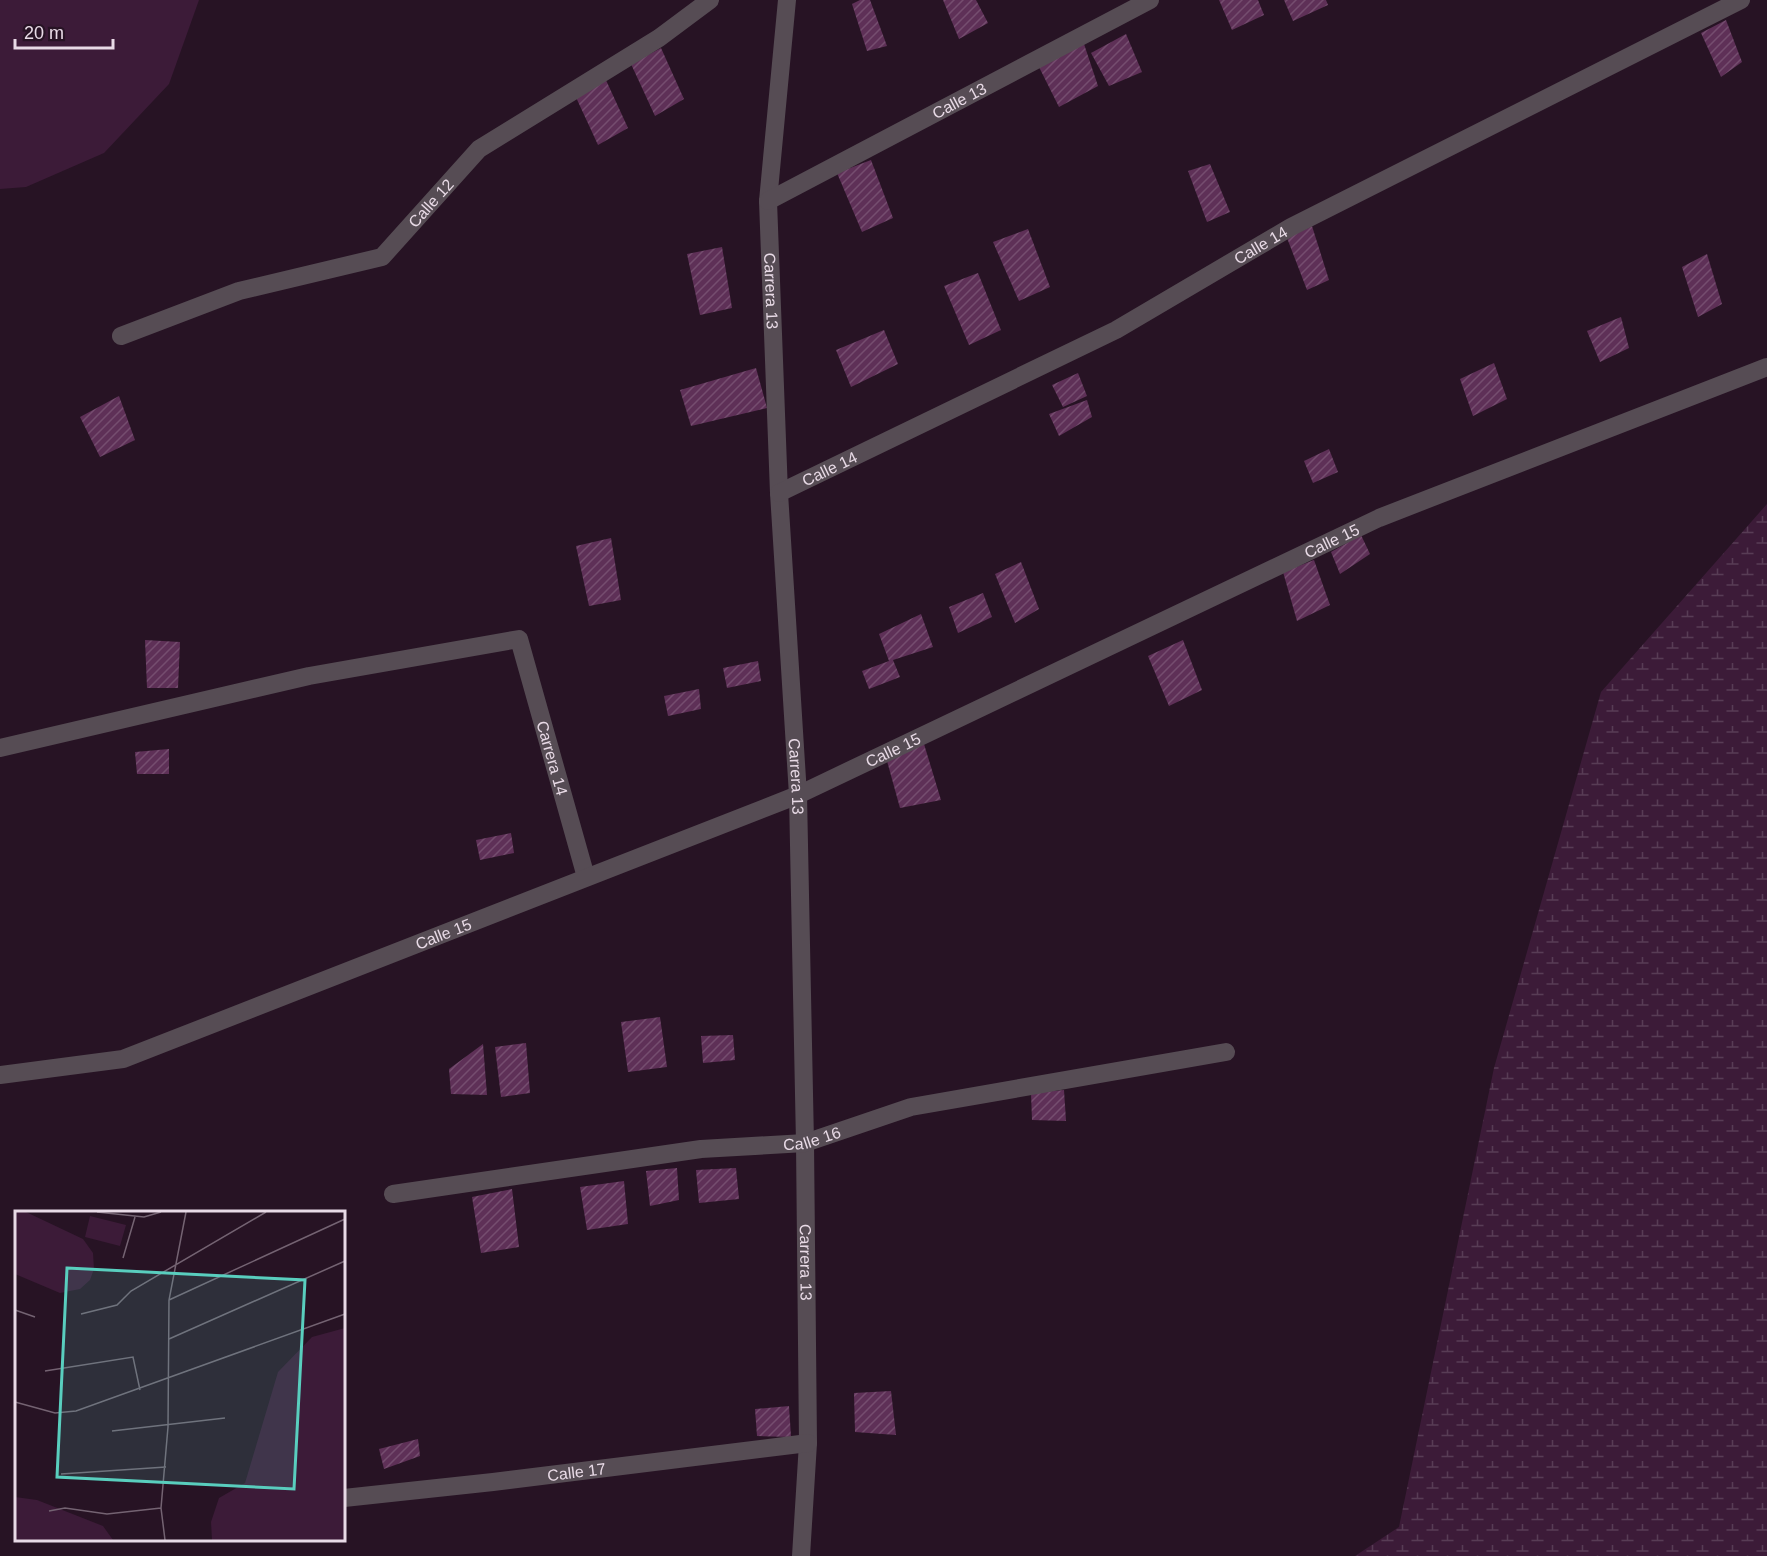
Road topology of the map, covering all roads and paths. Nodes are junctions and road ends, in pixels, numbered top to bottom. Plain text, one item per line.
1 (710, 0) edge
2 (788, 0) edge
3 (1150, 0) edge
4 (1741, 0) edge
5 (768, 201) junction
6 (121, 336) dead end
7 (1767, 367) edge
8 (779, 493) junction
9 (0, 748) edge
10 (798, 795) junction
11 (586, 877) junction
12 (1226, 1052) dead end
13 (0, 1075) edge
14 (805, 1143) junction
15 (393, 1194) dead end
16 (808, 1443) junction
17 (345, 1498) edge
18 (801, 1556) edge

1 - 6 street, Calle 12
2 - 5 street, Carrera 13
3 - 5 street, Calle 13
4 - 8 street, Calle 14
5 - 8 street, Carrera 13
7 - 10 street, Calle 15
8 - 10 street, Carrera 13
9 - 11 street, Carrera 14
10 - 11 street, Calle 15
10 - 14 street, Carrera 13
11 - 13 street, Calle 15
12 - 14 street, Calle 16
14 - 15 street, Calle 16
14 - 16 street, Carrera 13
16 - 17 street, Calle 17
16 - 18 street, Carrera 13

